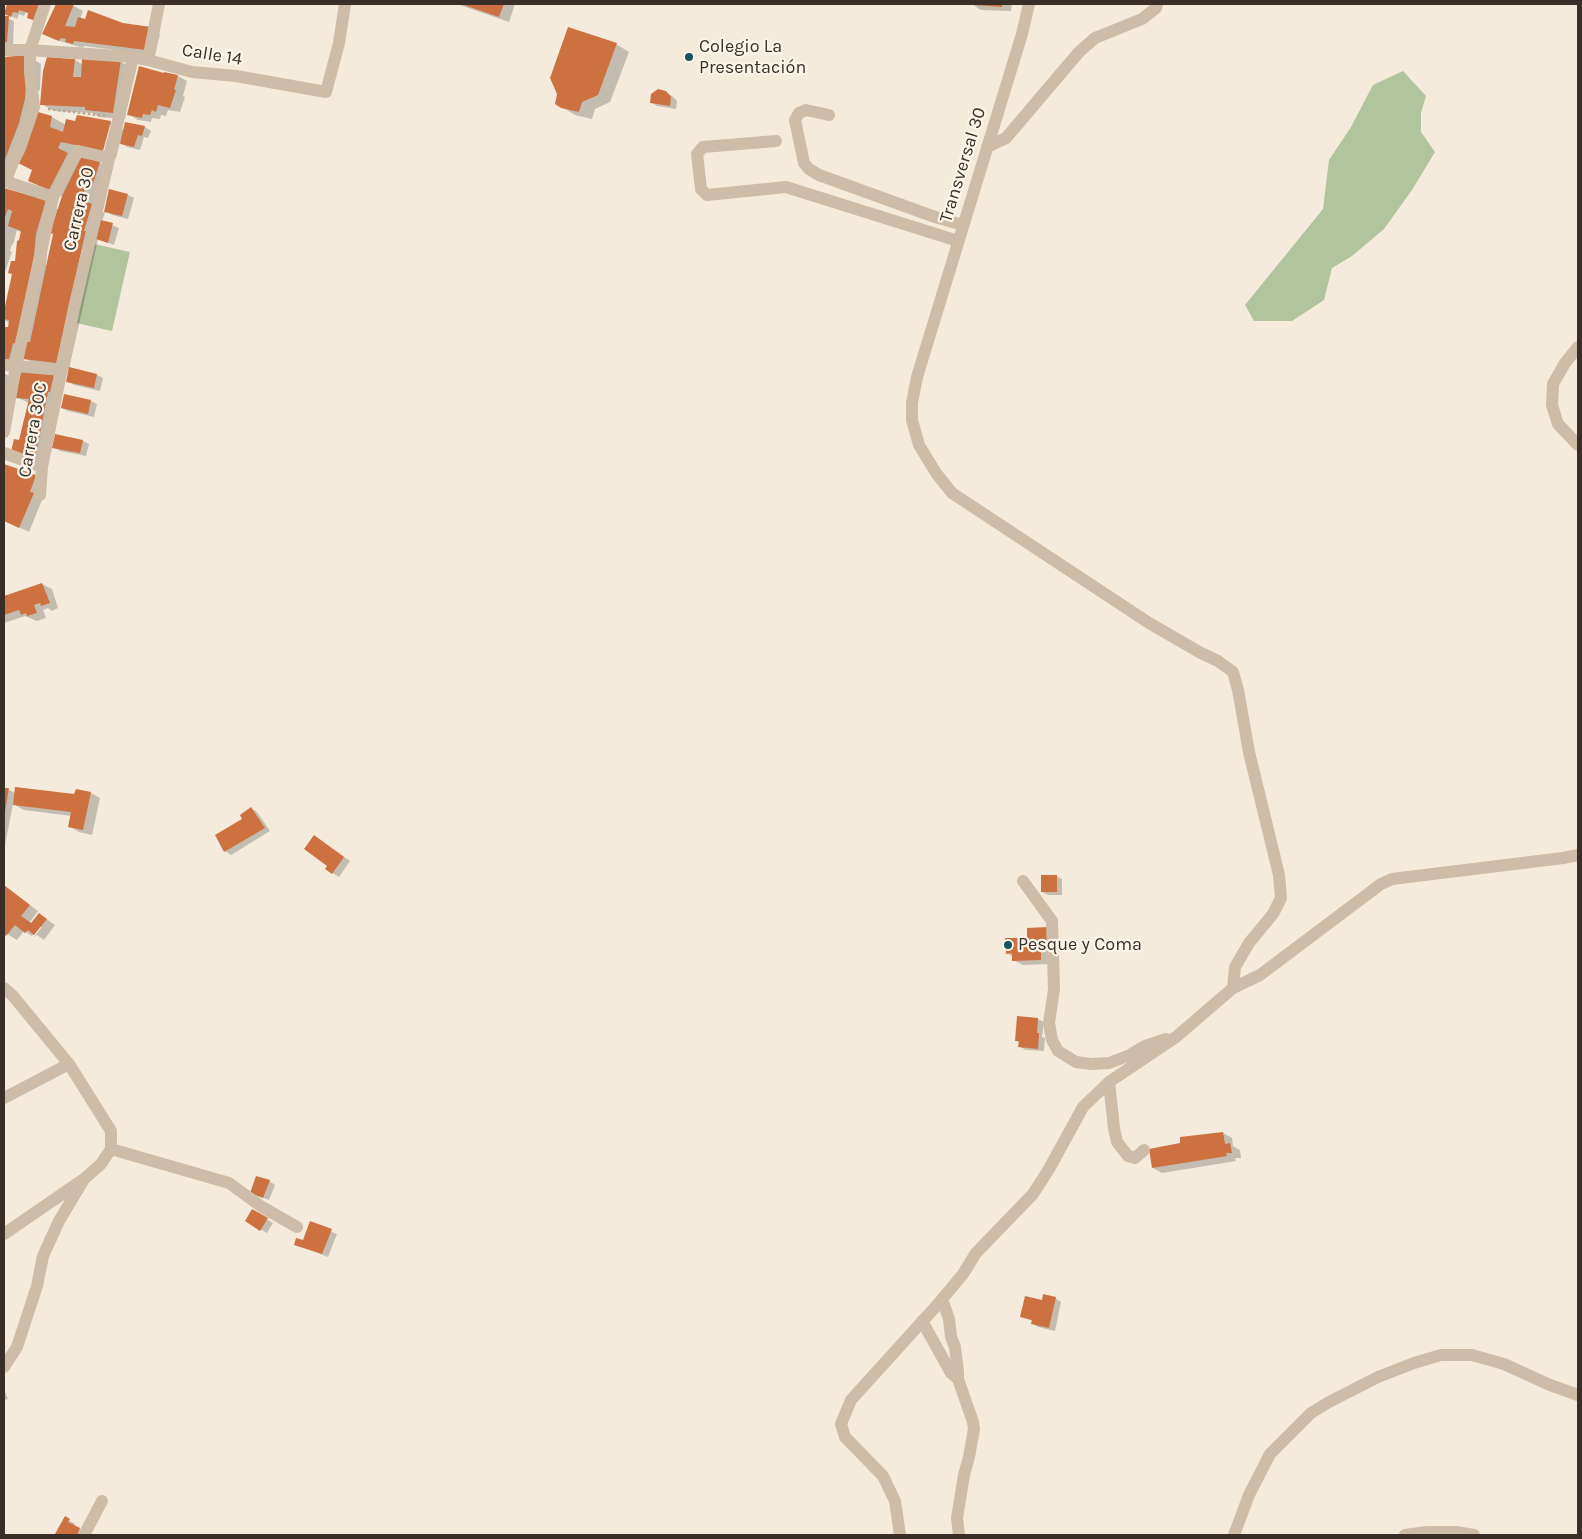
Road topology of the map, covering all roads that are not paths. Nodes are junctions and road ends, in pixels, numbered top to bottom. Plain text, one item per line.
1 (45, 4) edge
2 (159, 4) edge
3 (345, 4) edge
4 (1028, 4) edge
5 (1157, 4) edge
6 (4, 50) edge
7 (30, 50) junction
8 (133, 57) junction
9 (148, 60) junction
10 (829, 115) dead end
11 (776, 141) dead end
12 (987, 147) junction
13 (109, 158) junction
14 (4, 181) edge
15 (53, 196) junction
16 (963, 225) junction
17 (958, 241) junction
18 (1578, 346) edge
19 (10, 365) edge
20 (62, 370) junction
21 (4, 432) edge
22 (1578, 445) edge
23 (4, 453) edge
24 (42, 467) junction
25 (40, 495) dead end
26 (1578, 855) edge
27 (1023, 881) dead end
28 (4, 988) edge
29 (1233, 988) junction
30 (1176, 1037) junction
31 (69, 1064) junction
32 (1109, 1082) junction
33 (4, 1098) edge
34 (110, 1149) junction
35 (1144, 1150) dead end
36 (84, 1179) junction
37 (298, 1227) dead end
38 (4, 1234) edge
39 (942, 1299) junction
40 (922, 1321) junction
41 (4, 1367) edge
42 (958, 1379) junction
43 (1578, 1395) edge
44 (102, 1502) dead end
45 (84, 1535) edge
46 (900, 1535) edge
47 (959, 1535) edge
48 (1234, 1535) edge
49 (1405, 1535) edge
50 (1474, 1535) edge

1 - 7 street
2 - 9 street
3 - 9 street, Calle 14
4 - 12 street, Transversal 30
5 - 12 street
6 - 7 street, Calle 14
7 - 8 street, Calle 14
7 - 14 street
8 - 9 street, Calle 14
8 - 13 street, Carrera 30
10 - 16 street
11 - 17 street
12 - 16 street, Transversal 30
13 - 15 street
13 - 20 street, Carrera 30
14 - 15 street
15 - 19 street
16 - 17 street, Transversal 30
17 - 29 street, Transversal 30
18 - 22 street
19 - 20 street
19 - 21 street
20 - 24 street, Carrera 30C
23 - 24 street
24 - 25 street, Carrera 30C
26 - 29 street
27 - 30 street
28 - 31 street
29 - 30 street
30 - 32 street
31 - 33 street
31 - 34 street
32 - 35 street
32 - 39 street
34 - 36 street
34 - 37 street
36 - 38 street
36 - 41 street
39 - 40 street
39 - 42 street
40 - 42 street
40 - 46 street
42 - 47 street
43 - 48 street
44 - 45 street
49 - 50 street

